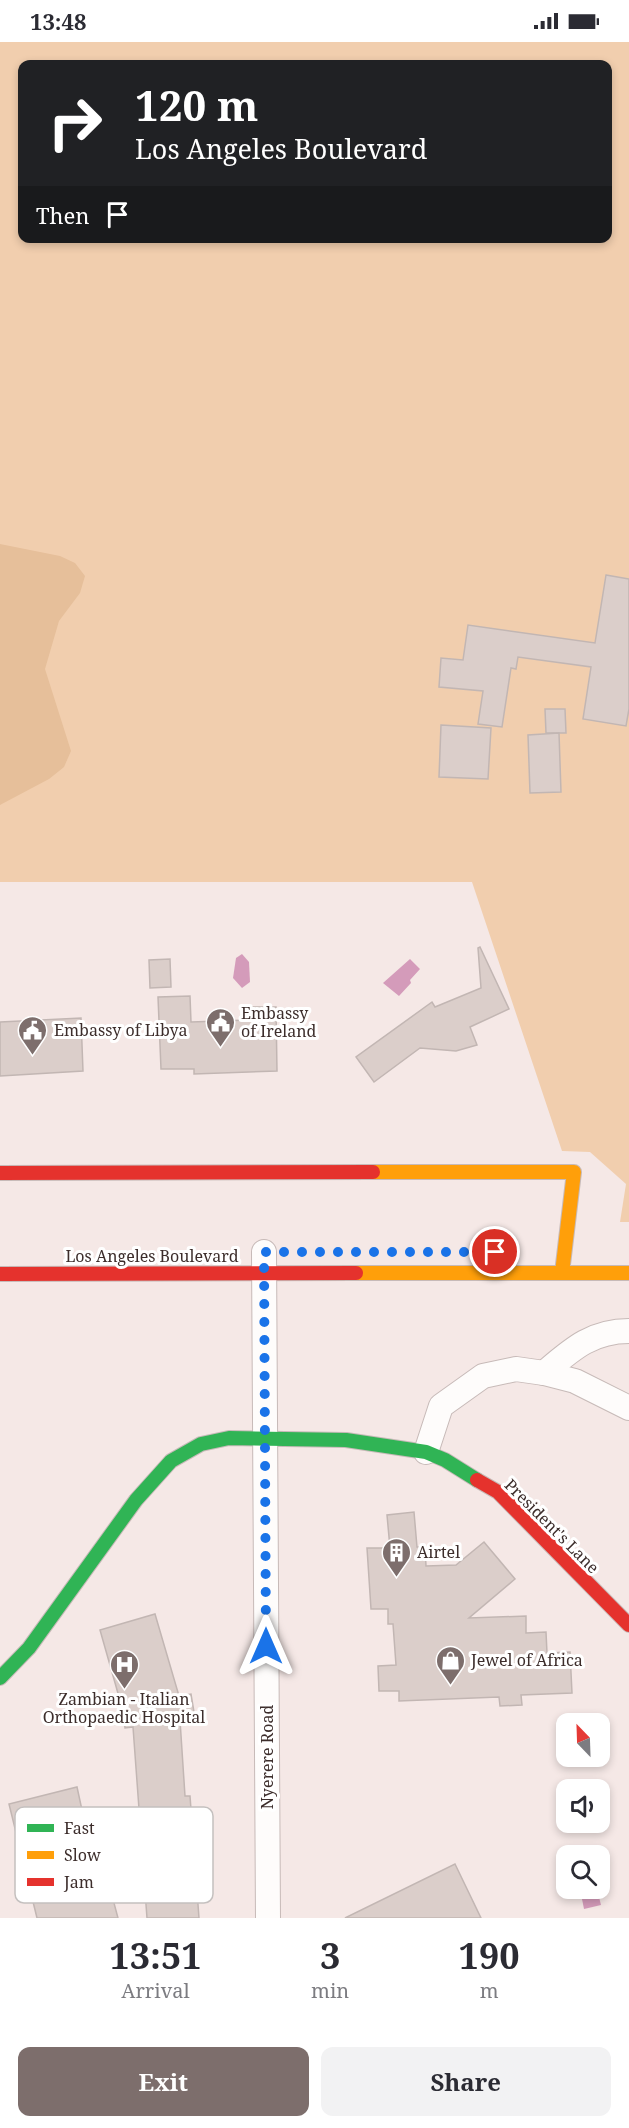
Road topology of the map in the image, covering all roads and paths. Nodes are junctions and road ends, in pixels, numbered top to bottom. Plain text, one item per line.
1 (0, 1173) edge
2 (264, 1257) junction
3 (562, 1273) junction
4 (629, 1273) edge
5 (0, 1274) edge
6 (629, 1331) edge
7 (544, 1373) junction
8 (629, 1408) edge
9 (266, 1439) junction
10 (426, 1452) junction
11 (629, 1625) edge
12 (0, 1678) edge
13 (267, 1918) edge

1 - 3 street
2 - 3 street, Los Angeles Boulevard
2 - 5 street, Los Angeles Boulevard
2 - 9 street, Nyerere Road
3 - 4 street, Los Angeles Boulevard
6 - 7 street
7 - 8 street
7 - 10 street
9 - 10 street, President's Lane
9 - 12 street, President's Lane
9 - 13 street, Nyerere Road
10 - 11 street, President's Lane

